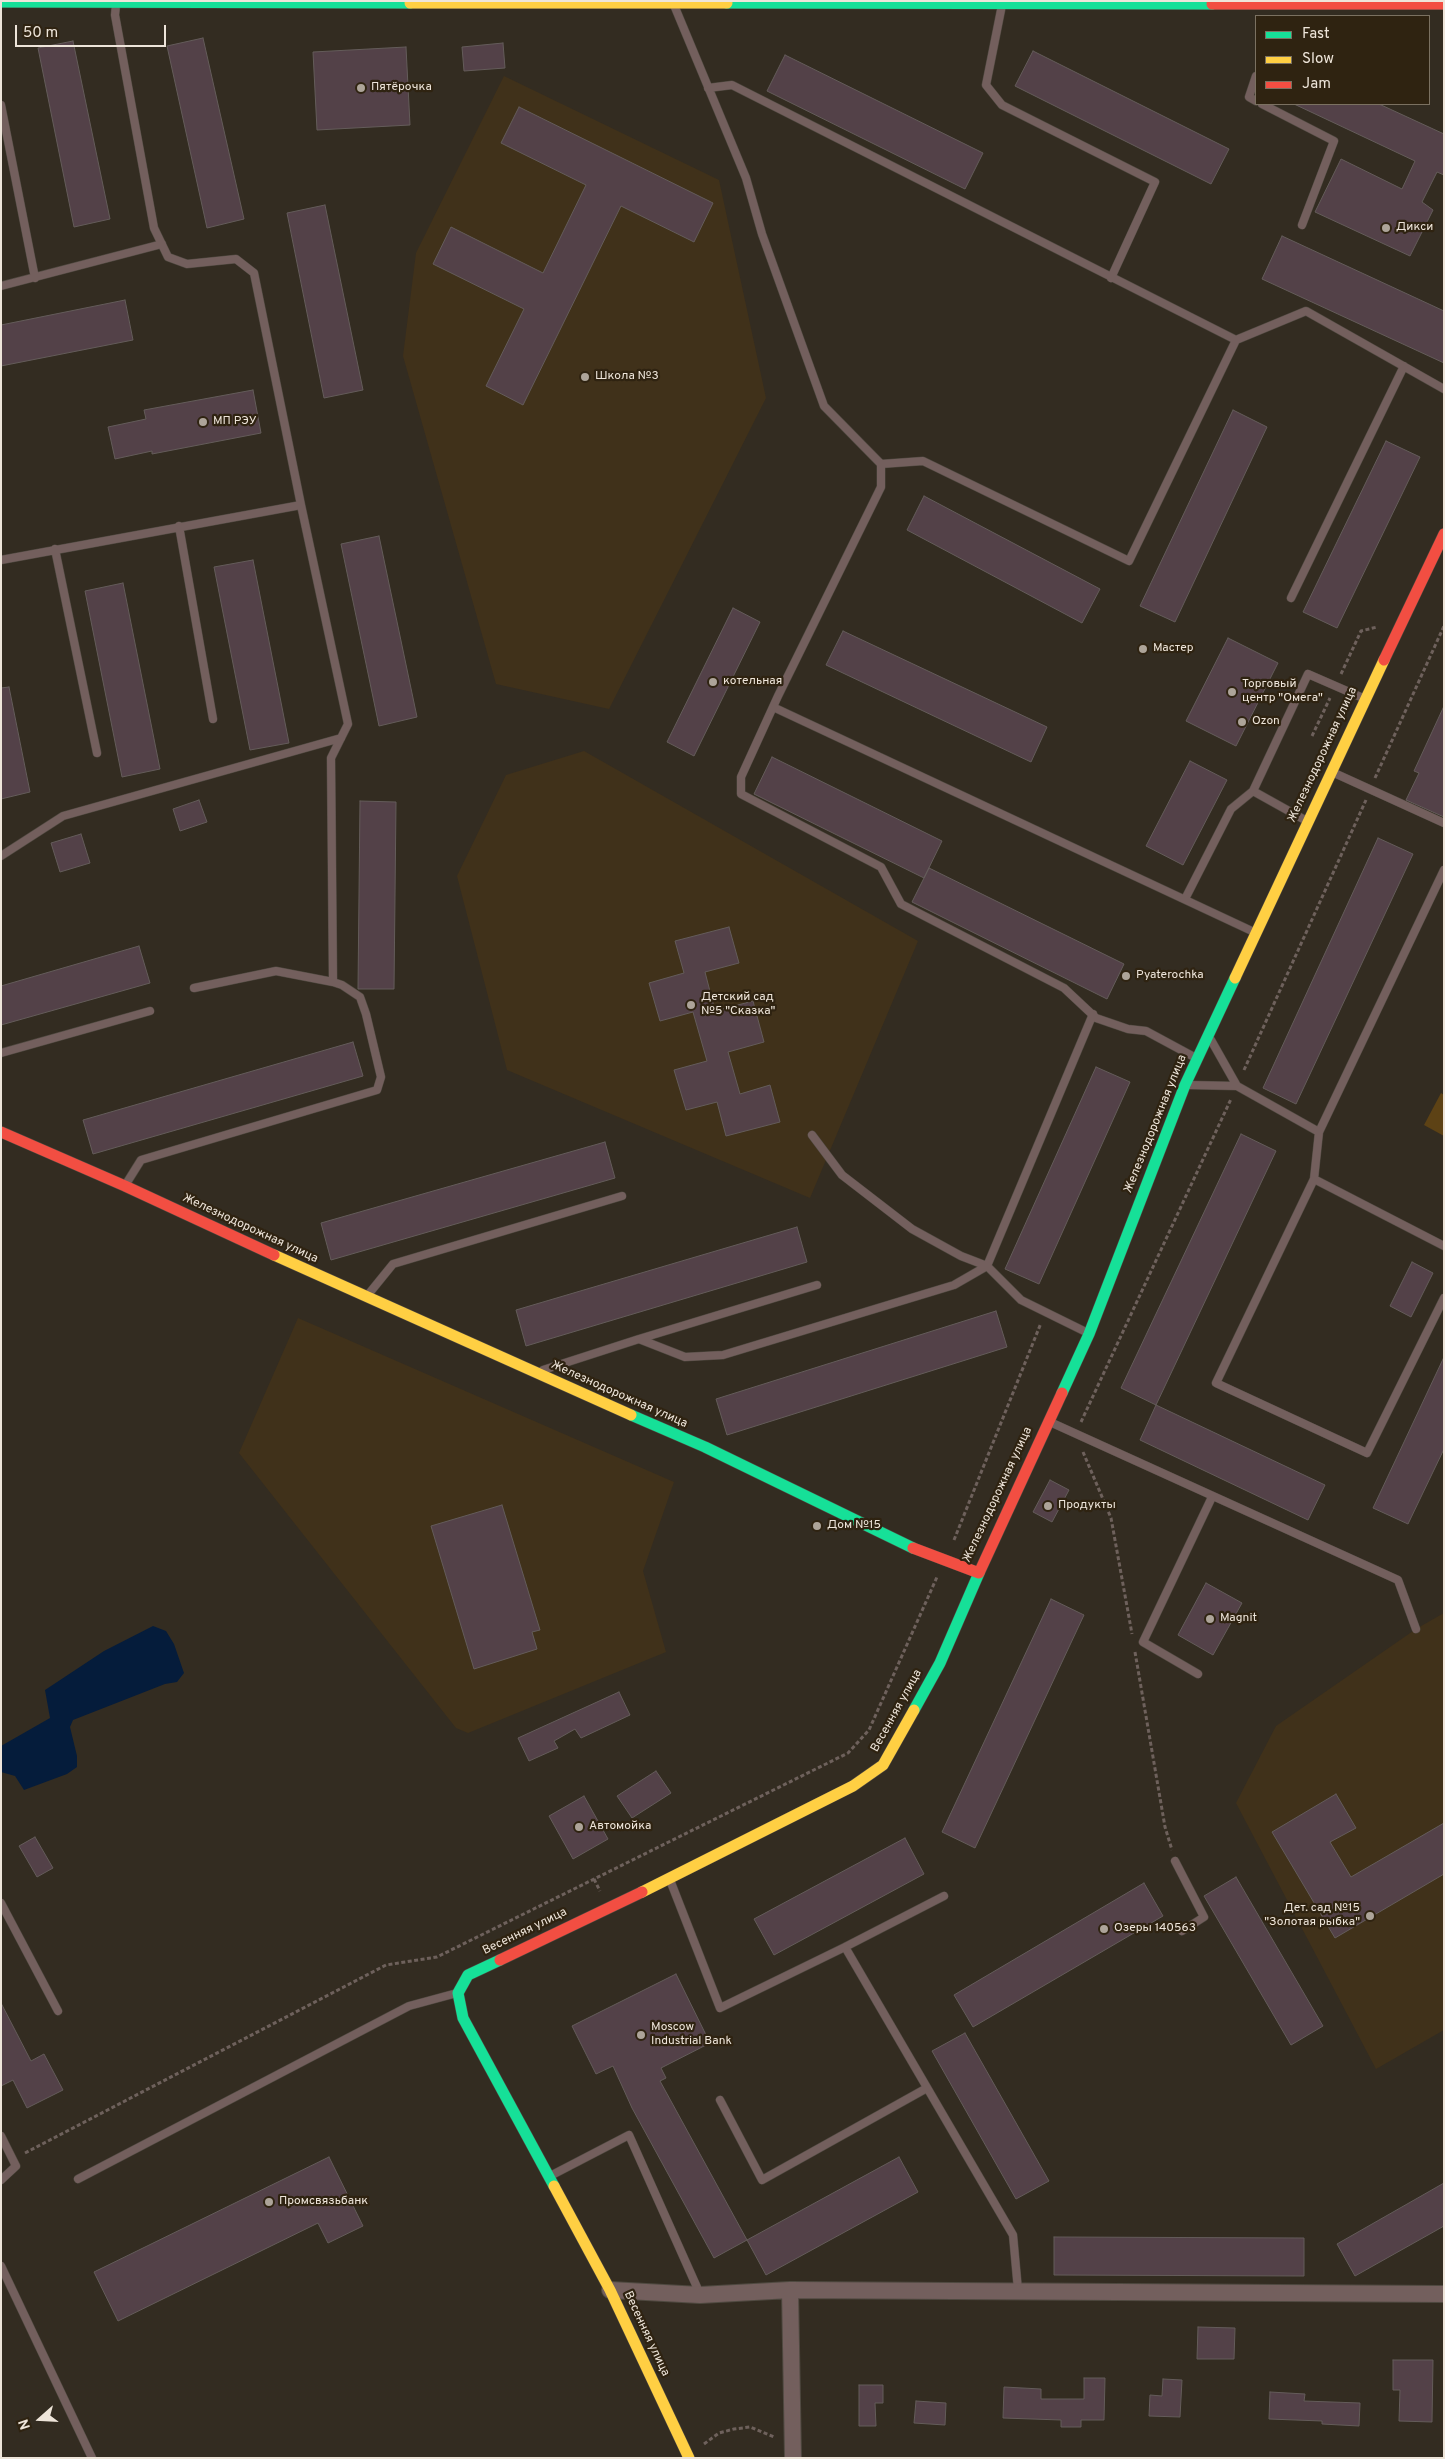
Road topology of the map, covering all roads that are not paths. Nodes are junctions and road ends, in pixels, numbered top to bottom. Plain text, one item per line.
1 (1, 2) edge
2 (116, 2) edge
3 (882, 2) edge
4 (673, 3) junction
5 (1002, 3) junction
6 (1444, 4) edge
7 (1255, 79) edge
8 (708, 88) junction
9 (1255, 100) edge
10 (1, 105) edge
11 (1264, 105) edge
12 (1302, 224) dead end
13 (162, 244) junction
14 (35, 278) junction
15 (1112, 278) junction
16 (1, 286) edge
17 (1236, 340) junction
18 (1404, 366) junction
19 (1444, 388) edge
20 (880, 464) junction
21 (300, 505) junction
22 (179, 526) junction
23 (1444, 534) edge
24 (55, 549) junction
25 (1, 560) edge
26 (1291, 598) dead end
27 (1364, 698) junction
28 (774, 706) junction
29 (212, 719) dead end
30 (341, 738) junction
31 (97, 753) dead end
32 (1330, 771) junction
33 (1253, 791) junction
34 (1307, 821) junction
35 (1444, 823) edge
36 (1, 856) edge
37 (1444, 870) edge
38 (1184, 899) junction
39 (1256, 933) junction
40 (333, 982) junction
41 (194, 988) dead end
42 (150, 1011) dead end
43 (1093, 1014) junction
44 (1208, 1035) junction
45 (1, 1053) edge
46 (1197, 1059) junction
47 (1184, 1085) junction
48 (1237, 1086) junction
49 (1, 1132) edge
50 (1318, 1132) junction
51 (812, 1135) dead end
52 (1314, 1179) junction
53 (125, 1186) junction
54 (622, 1196) dead end
55 (1444, 1246) edge
56 (987, 1266) junction
57 (816, 1285) dead end
58 (366, 1298) junction
59 (1444, 1298) edge
60 (1089, 1334) junction
61 (639, 1339) junction
62 (534, 1373) junction
63 (1048, 1422) junction
64 (1212, 1497) junction
65 (979, 1573) junction
66 (1416, 1629) dead end
67 (1198, 1674) dead end
68 (1175, 1861) dead end
69 (670, 1878) junction
70 (944, 1896) dead end
71 (1, 1903) edge
72 (1182, 1931) dead end
73 (845, 1947) junction
74 (458, 1993) junction
75 (58, 2011) dead end
76 (927, 2088) junction
77 (720, 2100) dead end
78 (1, 2136) edge
79 (550, 2176) junction
80 (78, 2179) dead end
81 (1, 2180) edge
82 (1, 2266) edge
83 (610, 2290) junction
84 (790, 2290) junction
85 (1018, 2290) junction
86 (1444, 2294) edge
87 (700, 2296) junction
88 (793, 2452) edge
89 (92, 2458) edge
90 (689, 2458) edge

1 - 2 street
2 - 4 street
2 - 13 lane
3 - 4 street
3 - 5 street
4 - 8 lane
5 - 6 street
5 - 15 lane
7 - 9 lane
8 - 15 lane
8 - 20 lane
10 - 14 lane
11 - 12 lane
13 - 14 lane
13 - 21 lane
14 - 16 lane
15 - 17 lane
17 - 18 lane
17 - 20 lane
18 - 19 lane
18 - 26 lane
20 - 28 lane
21 - 22 lane
21 - 30 lane
22 - 24 lane
22 - 29 lane
23 - 27 street, Железнодорожная улица
24 - 25 lane
24 - 31 lane
27 - 32 street, Железнодорожная улица
27 - 33 lane
28 - 38 lane
28 - 43 lane
30 - 36 lane
30 - 40 lane
32 - 34 street, Железнодорожная улица
32 - 35 lane
33 - 34 lane
33 - 38 lane
34 - 39 street, Железнодорожная улица
37 - 50 lane
38 - 39 lane
39 - 44 street, Железнодорожная улица
40 - 41 lane
40 - 53 lane
42 - 45 lane
43 - 46 lane
43 - 56 lane
44 - 46 street, Железнодорожная улица
44 - 48 lane
46 - 47 street, Железнодорожная улица
47 - 48 lane
47 - 60 street, Железнодорожная улица
48 - 50 lane
49 - 53 street, Железнодорожная улица
50 - 52 lane
51 - 56 lane
52 - 55 lane
52 - 59 lane
53 - 58 street, Железнодорожная улица
54 - 58 lane
56 - 60 lane
56 - 61 lane
57 - 61 lane
58 - 62 street, Железнодорожная улица
60 - 63 street, Железнодорожная улица
61 - 62 lane
62 - 65 street, Железнодорожная улица
63 - 64 lane
63 - 65 street, Железнодорожная улица
64 - 66 lane
64 - 67 lane
65 - 69 street, Весенняя улица
68 - 72 lane
69 - 73 lane
69 - 74 street, Весенняя улица
70 - 73 lane
71 - 75 lane
73 - 76 lane
74 - 79 street, Весенняя улица
74 - 80 lane
76 - 77 lane
76 - 85 lane
78 - 81 lane
79 - 83 street, Весенняя улица
79 - 87 lane
82 - 89 lane
83 - 87 street
83 - 90 street, Весенняя улица
84 - 85 street
84 - 87 street
84 - 88 street
85 - 86 street

